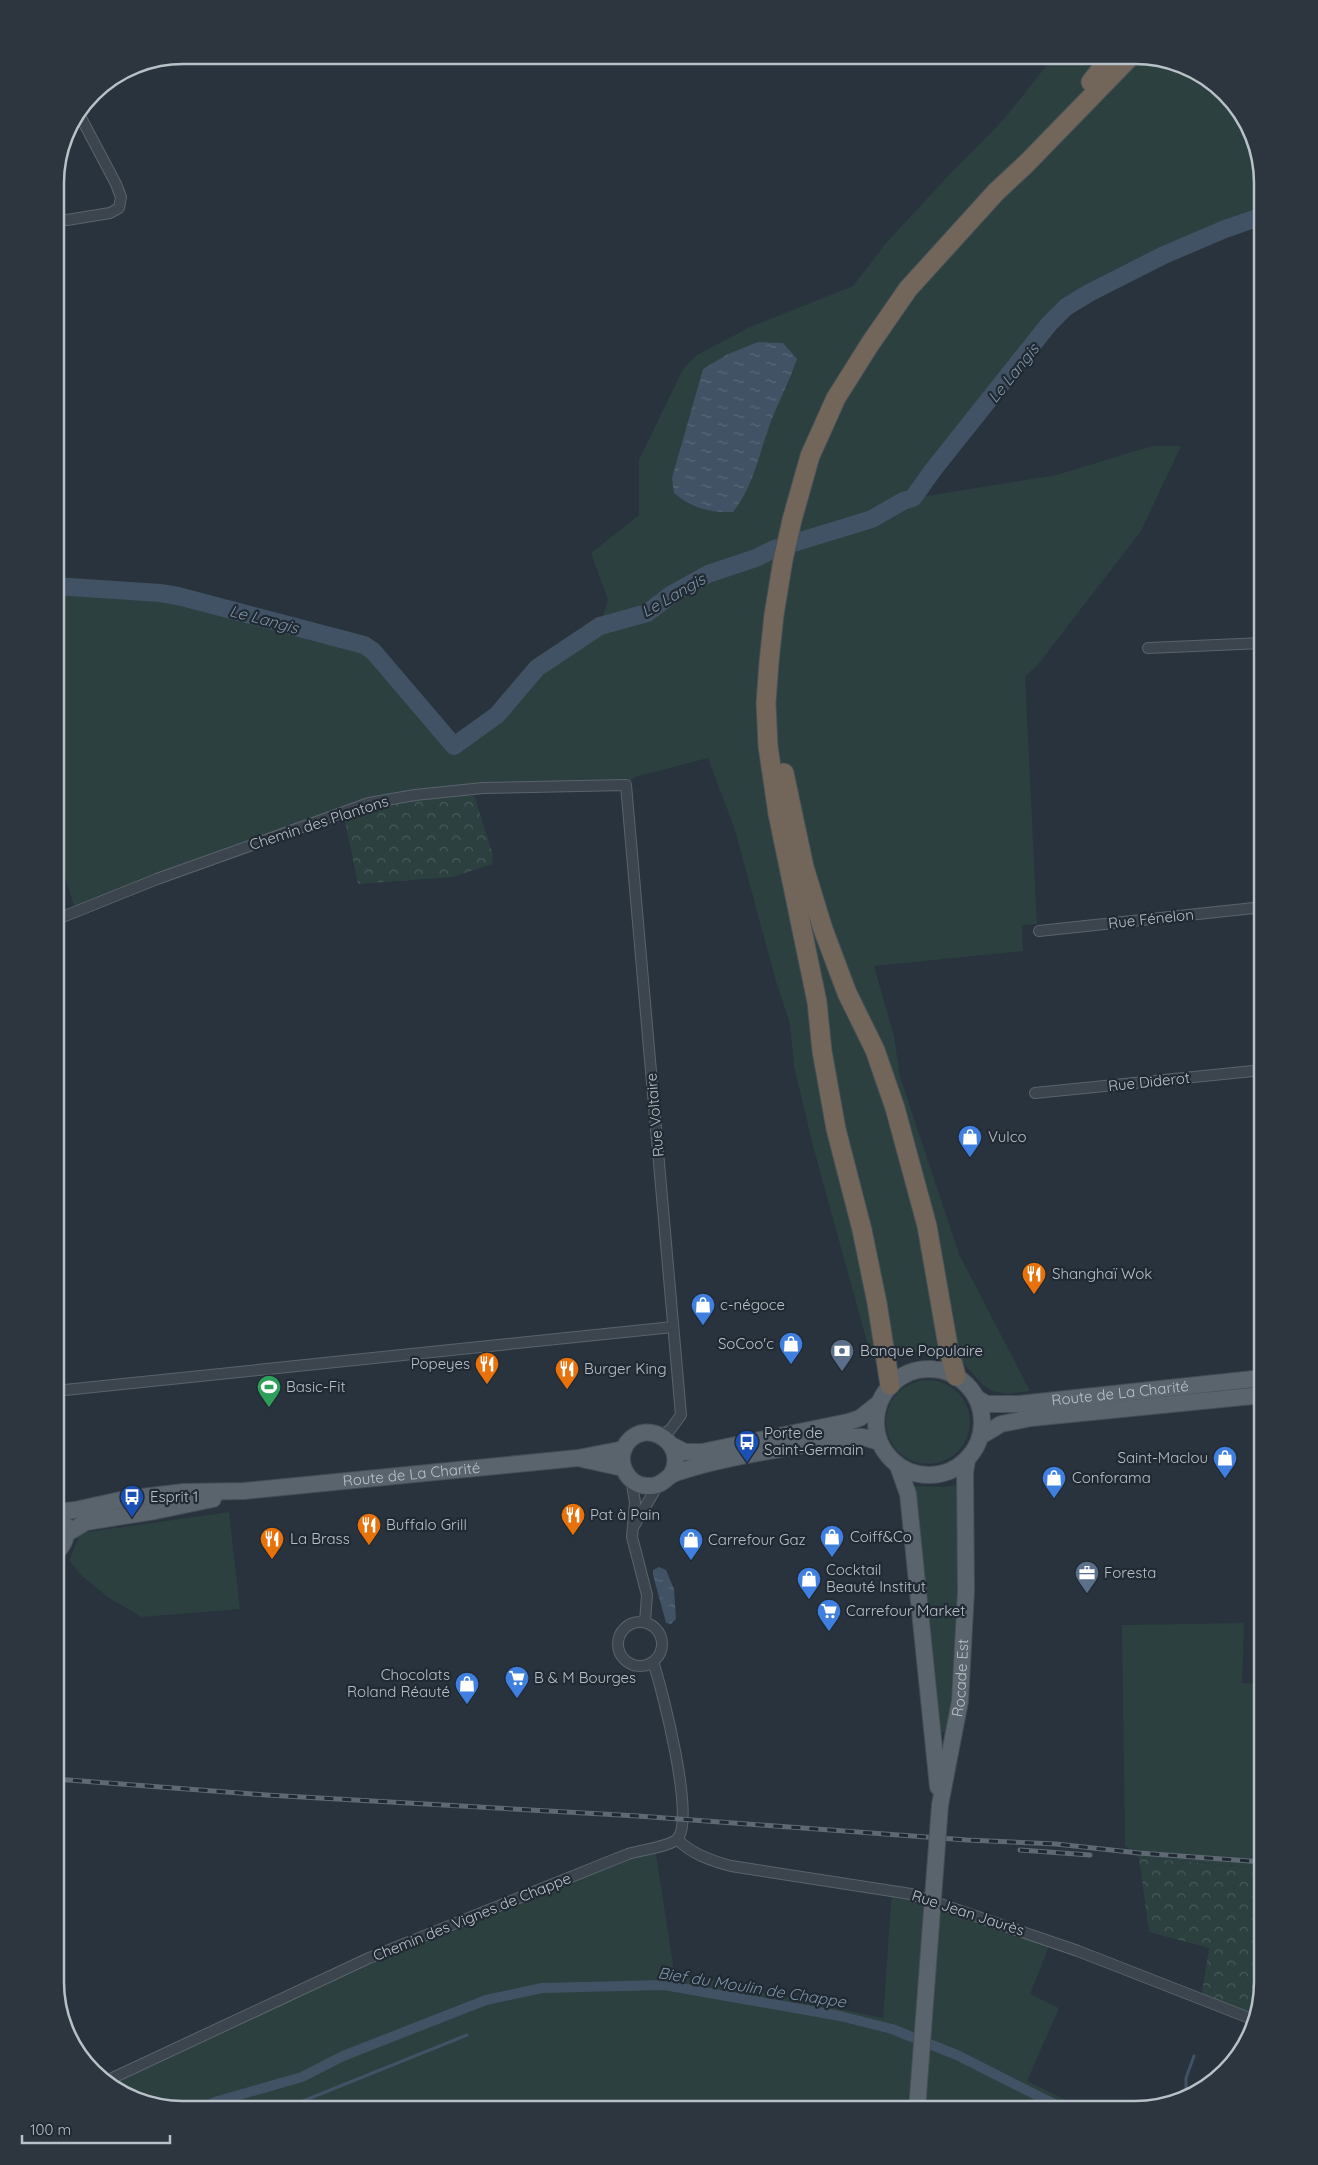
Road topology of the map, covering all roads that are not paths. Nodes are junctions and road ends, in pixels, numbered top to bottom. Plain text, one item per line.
1 (1105, 64) edge
2 (1123, 64) edge
3 (82, 120) edge
4 (1026, 164) junction
5 (64, 220) edge
6 (1254, 643) edge
7 (1148, 648) dead end
8 (769, 662) junction
9 (626, 785) joint
10 (1254, 908) edge
11 (64, 916) edge
12 (1039, 931) dead end
13 (1254, 1071) edge
14 (1035, 1093) dead end
15 (674, 1327) junction
16 (956, 1376) junction
17 (1254, 1379) edge
18 (890, 1385) junction
19 (64, 1390) edge
20 (1254, 1396) edge
21 (978, 1399) junction
22 (879, 1403) junction
23 (981, 1436) junction
24 (666, 1440) junction
25 (879, 1442) junction
26 (624, 1449) junction
27 (578, 1458) junction
28 (967, 1460) junction
29 (898, 1466) junction
30 (627, 1473) junction
31 (664, 1480) junction
32 (244, 1491) junction
33 (64, 1511) edge
34 (64, 1522) edge
35 (634, 1526) junction
36 (66, 1534) junction
37 (64, 1543) edge
38 (645, 1622) junction
39 (653, 1662) junction
40 (940, 1806) junction
41 (677, 1839) junction
42 (1248, 2019) edge
43 (113, 2078) edge
44 (918, 2101) edge

1 - 4 highway
2 - 4 highway
3 - 5 street
4 - 8 highway
6 - 7 street
8 - 16 highway
8 - 18 highway
9 - 11 street, Chemin des Plantons
9 - 15 street, Rue Voltaire
10 - 12 street, Rue Fénelon
13 - 14 street, Rue Diderot
15 - 19 street
15 - 24 street, Rue Voltaire
16 - 18 main road
16 - 21 main road
17 - 21 main road, Route de La Charité
18 - 22 main road
20 - 23 main road, Route de La Charité
21 - 23 main road
22 - 24 main road
22 - 25 main road
23 - 28 main road
24 - 26 main road
24 - 31 main road
25 - 29 main road
25 - 31 main road
26 - 27 main road, Route de La Charité
26 - 30 main road
27 - 30 main road, Route de La Charité
27 - 32 main road, Route de La Charité
28 - 29 main road
28 - 40 main road, Rocade Est
29 - 40 main road, Rocade Est
30 - 31 main road
30 - 35 street
31 - 35 street
32 - 33 main road, Route de La Charité
32 - 36 main road, Route de La Charité
34 - 36 main road
35 - 38 street
36 - 37 main road
38 - 39 street
38 - 39 street
39 - 41 street
40 - 44 main road, Rocade Est, bridge
41 - 42 street, Rue Jean Jaurès
41 - 43 street, Chemin des Vignes de Chappe

